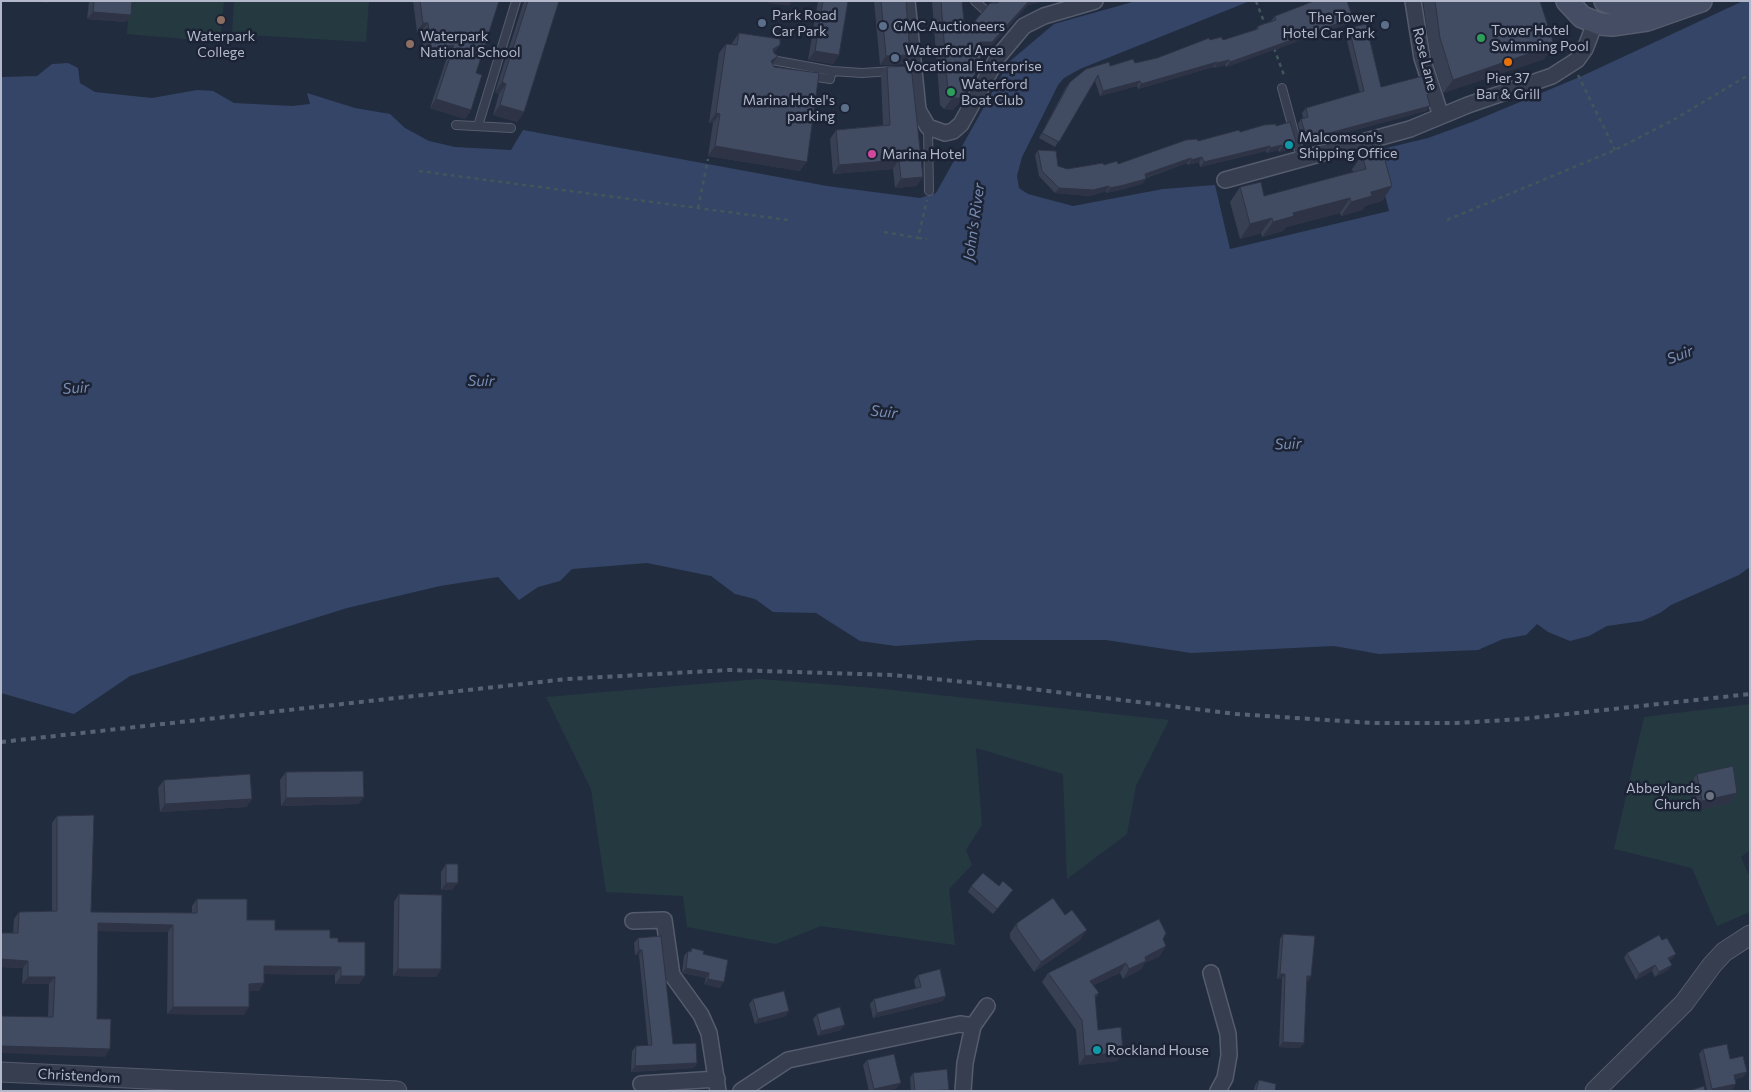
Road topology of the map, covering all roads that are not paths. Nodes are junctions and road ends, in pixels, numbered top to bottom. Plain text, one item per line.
1 (516, 1) edge
2 (907, 1) edge
3 (975, 1) edge
4 (1095, 1) edge
5 (1412, 1) edge
6 (1567, 1) edge
7 (1604, 1) edge
8 (1665, 1) edge
9 (1701, 1) edge
10 (986, 11) edge
11 (1596, 23) junction
12 (772, 60) edge
13 (913, 69) junction
14 (831, 75) junction
15 (805, 76) edge
16 (1285, 87) road end
17 (1441, 116) junction
18 (456, 125) dead end
19 (478, 126) junction
20 (928, 127) junction
21 (511, 128) dead end
22 (1302, 158) junction
23 (1225, 180) dead end
24 (929, 190) road end
25 (633, 921) dead end
26 (1744, 938) edge
27 (1211, 973) dead end
28 (987, 1006) dead end
29 (973, 1026) junction
30 (1, 1072) edge
31 (641, 1084) dead end
32 (718, 1085) edge
33 (397, 1091) edge
34 (741, 1091) edge
35 (964, 1091) edge
36 (1218, 1091) edge
37 (1594, 1091) edge

1 - 19 lane
2 - 13 street
3 - 10 lane
4 - 20 street
5 - 17 street, Rose Lane
6 - 11 main road
7 - 8 main road
7 - 11 main road
9 - 11 main road
11 - 17 street
12 - 14 lane
13 - 14 lane
13 - 20 street
14 - 15 lane
16 - 22 lane
17 - 22 street
18 - 19 lane
19 - 21 lane
20 - 24 lane
22 - 23 street
25 - 32 street
26 - 37 street
27 - 36 street
28 - 29 street
29 - 34 street
29 - 35 street
30 - 33 street, Christendom
31 - 32 street

